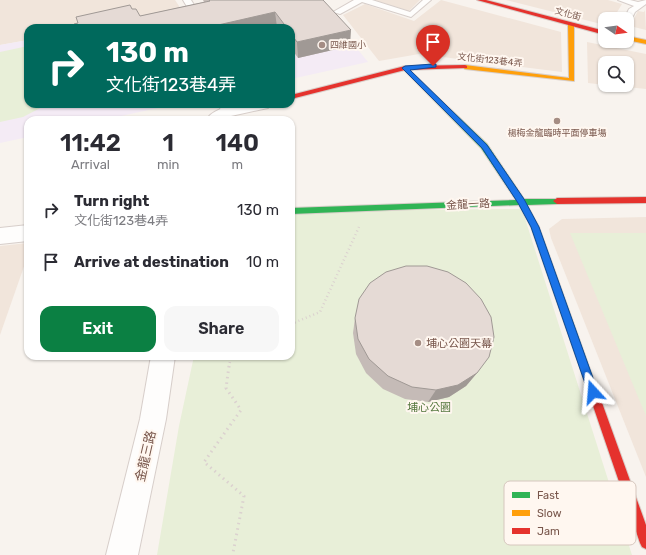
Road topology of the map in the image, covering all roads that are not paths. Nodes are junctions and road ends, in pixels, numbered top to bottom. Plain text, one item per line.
1 (187, 0) edge
2 (360, 0) edge
3 (364, 0) edge
4 (427, 0) edge
5 (480, 0) edge
6 (622, 0) edge
7 (646, 0) edge
8 (639, 5) junction
9 (192, 8) edge
10 (337, 12) dead end
11 (631, 12) edge
12 (571, 25) junction
13 (598, 31) edge
14 (634, 39) edge
15 (646, 42) edge
16 (405, 68) junction
17 (295, 96) edge
18 (242, 108) edge
19 (221, 112) edge
20 (646, 200) edge
21 (521, 202) junction
22 (295, 212) edge
23 (24, 233) edge
24 (0, 236) edge
25 (162, 360) edge
26 (624, 481) edge
27 (636, 515) edge
28 (646, 543) edge
29 (122, 555) edge

1 - 9 lane
2 - 10 lane
3 - 4 lane
5 - 12 street, 文化街
6 - 8 lane
7 - 8 lane
8 - 11 lane
12 - 13 street, 文化街
12 - 16 street, 文化街123巷4弄
14 - 15 street
16 - 17 street, 文化街123巷4弄
16 - 21 street
18 - 19 street
20 - 21 street, 金龍一路
21 - 22 street, 金龍一路
21 - 26 street
23 - 24 street
25 - 29 street, 金龍三路
27 - 28 street

